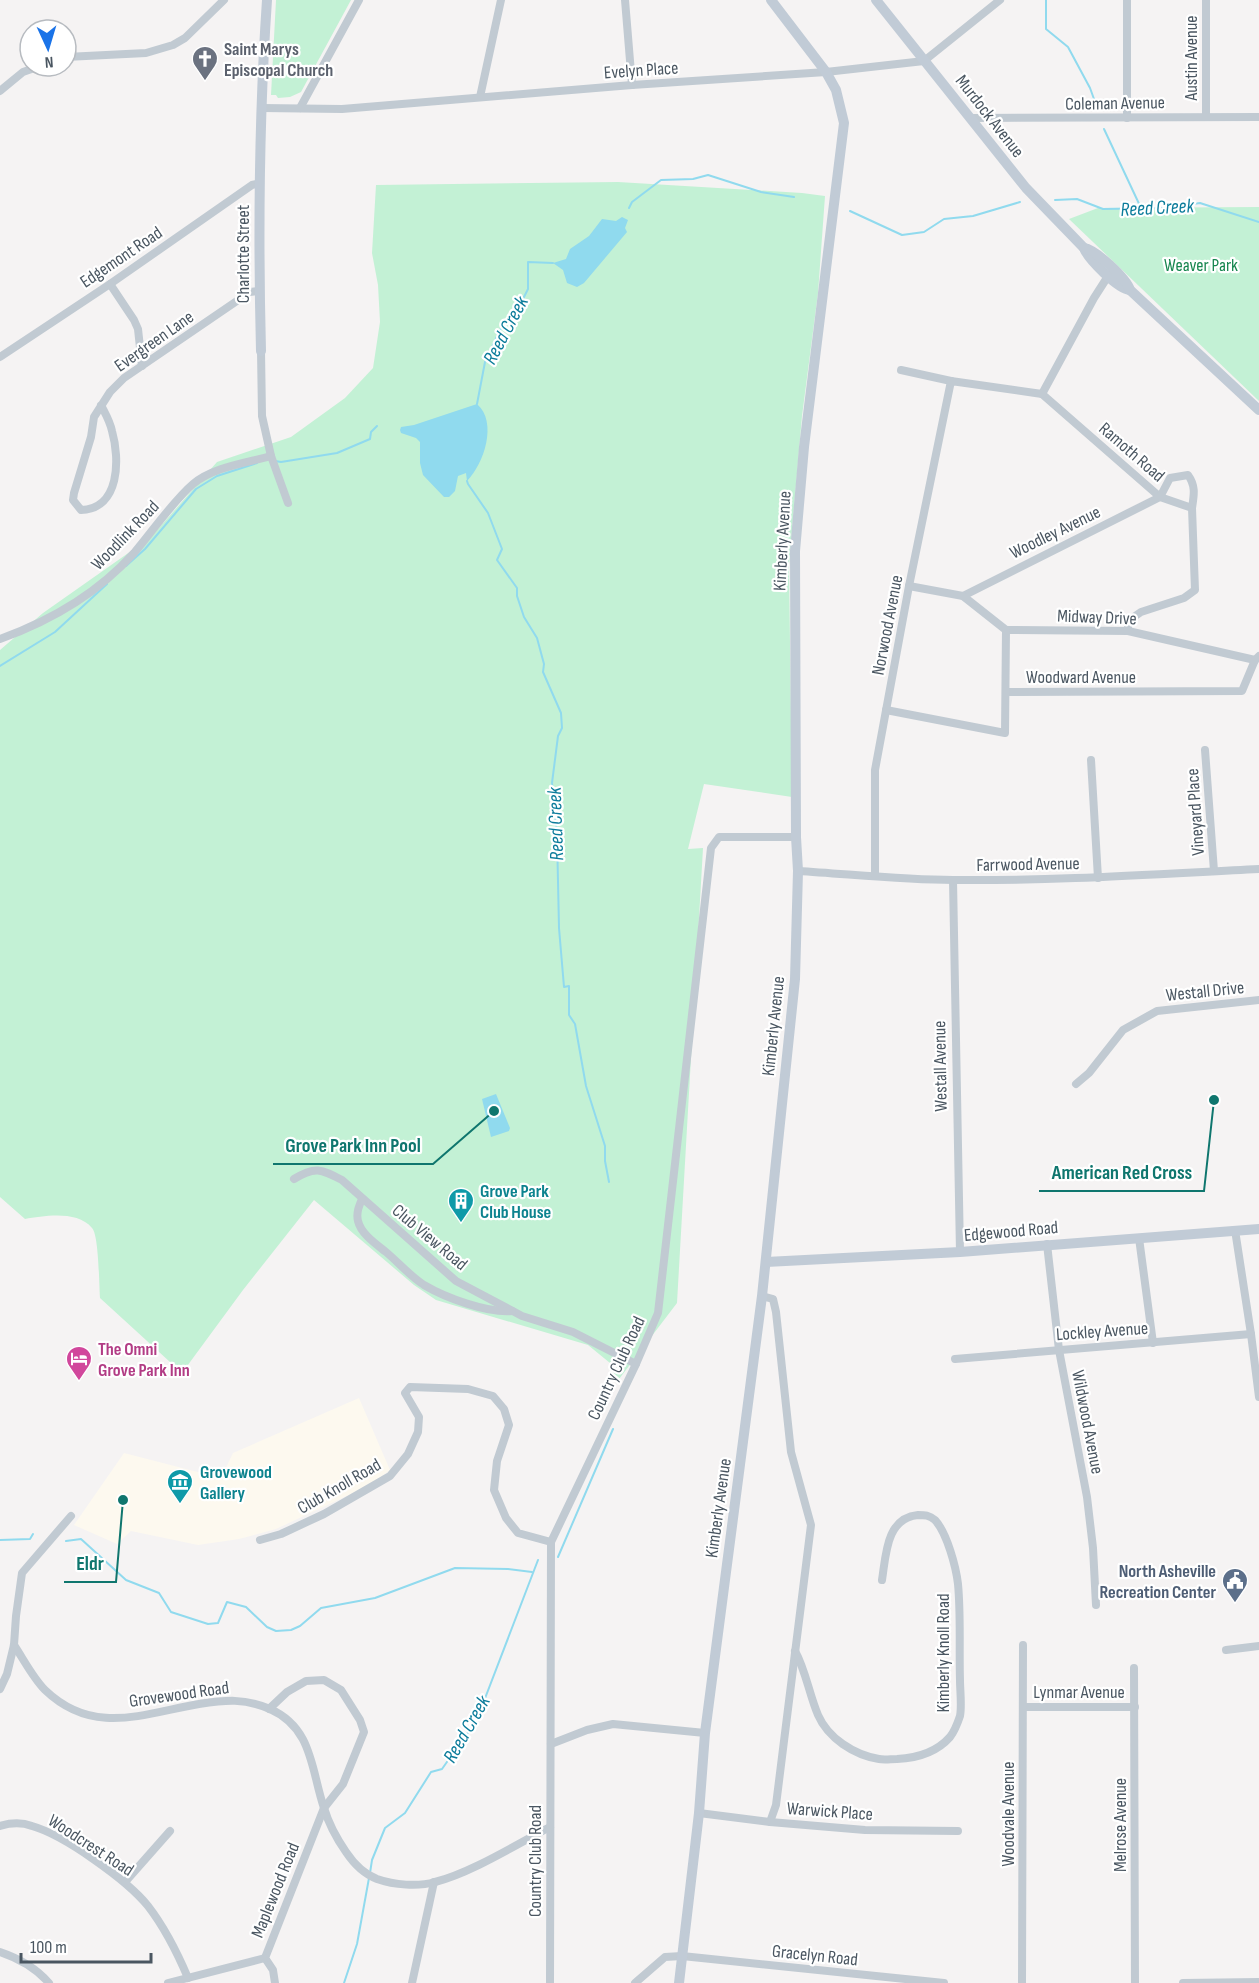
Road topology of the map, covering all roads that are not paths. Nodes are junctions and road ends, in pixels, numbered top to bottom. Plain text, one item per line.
1 (224, 0) edge
2 (267, 0) edge
3 (359, 0) edge
4 (501, 0) edge
5 (625, 0) edge
6 (771, 0) edge
7 (876, 0) edge
8 (1000, 0) edge
9 (1127, 0) edge
10 (1206, 0) edge
11 (78, 56) edge
12 (924, 61) junction
13 (826, 72) junction
14 (18, 76) edge
15 (632, 86) junction
16 (0, 91) edge
17 (480, 97) junction
18 (262, 108) junction
19 (300, 108) junction
20 (1206, 117) junction
21 (1259, 117) edge
22 (971, 118) junction
23 (1127, 118) junction
24 (260, 183) junction
25 (1111, 272) junction
26 (110, 284) junction
27 (259, 291) junction
28 (261, 351) joint
29 (0, 357) edge
30 (142, 366) junction
31 (901, 370) dead end
32 (951, 381) junction
33 (1042, 394) junction
34 (101, 405) junction
35 (1259, 410) edge
36 (270, 456) junction
37 (1161, 497) junction
38 (288, 503) dead end
39 (1192, 508) junction
40 (909, 586) junction
41 (963, 596) junction
42 (1006, 630) junction
43 (1128, 631) junction
44 (0, 639) edge
45 (1257, 658) edge
46 (1006, 692) junction
47 (886, 710) junction
48 (1205, 750) dead end
49 (1090, 760) dead end
50 (796, 837) junction
51 (1259, 869) edge
52 (798, 871) junction
53 (1214, 872) junction
54 (875, 876) junction
55 (1098, 878) junction
56 (953, 880) junction
57 (1259, 1000) edge
58 (1076, 1084) dead end
59 (294, 1179) dead end
60 (362, 1199) junction
61 (1259, 1229) edge
62 (1234, 1230) junction
63 (1139, 1238) junction
64 (1047, 1244) junction
65 (960, 1251) junction
66 (766, 1262) junction
67 (762, 1296) junction
68 (514, 1311) junction
69 (1251, 1334) junction
70 (1153, 1343) junction
71 (1059, 1350) junction
72 (955, 1359) dead end
73 (636, 1364) junction
74 (1259, 1397) edge
75 (71, 1516) dead end
76 (260, 1540) dead end
77 (551, 1542) junction
78 (882, 1580) dead end
79 (1096, 1605) dead end
80 (14, 1645) junction
81 (1023, 1645) dead end
82 (1259, 1646) edge
83 (1226, 1650) dead end
84 (795, 1651) junction
85 (1134, 1668) dead end
86 (0, 1689) edge
87 (1024, 1707) junction
88 (1135, 1707) junction
89 (269, 1709) junction
90 (705, 1732) junction
91 (551, 1744) junction
92 (324, 1808) junction
93 (699, 1813) junction
94 (770, 1822) junction
95 (0, 1826) edge
96 (550, 1827) junction
97 (170, 1831) dead end
98 (958, 1831) dead end
99 (125, 1882) junction
100 (434, 1882) junction
101 (0, 1952) edge
102 (682, 1956) junction
103 (265, 1958) junction
104 (188, 1978) junction
105 (896, 1981) edge
106 (1259, 1982) edge
107 (49, 1983) edge
108 (168, 1983) edge
109 (275, 1983) edge
110 (412, 1983) edge
111 (550, 1983) edge
112 (635, 1983) edge
113 (679, 1983) edge
114 (944, 1983) edge
115 (1022, 1983) edge
116 (1135, 1983) edge
117 (1183, 1983) edge

1 - 11 street
2 - 18 street, Charlotte Street
3 - 19 street
4 - 17 street
5 - 15 street
6 - 13 street, Kimberly Avenue
7 - 12 street, Murdock Avenue
8 - 12 street
9 - 23 street
10 - 20 street, Austin Avenue
12 - 13 street, Evelyn Place
12 - 22 street, Murdock Avenue
13 - 15 street, Evelyn Place
13 - 50 street, Kimberly Avenue
14 - 16 street
15 - 17 street, Evelyn Place
17 - 19 street, Evelyn Place
18 - 19 street, Evelyn Place
18 - 24 street, Charlotte Street
20 - 21 street, Coleman Avenue
20 - 23 street, Coleman Avenue
22 - 23 street, Coleman Avenue
22 - 25 street, Murdock Avenue
24 - 26 street, Edgemont Road
24 - 27 street, Charlotte Street
25 - 33 street
25 - 35 street, Murdock Avenue
26 - 29 street, Edgemont Road
26 - 30 street
27 - 28 street, Charlotte Street
27 - 30 street, Evergreen Lane
28 - 36 street, Charlotte Street
30 - 34 street, Evergreen Lane
31 - 32 street
32 - 33 street
32 - 40 street, Norwood Avenue
33 - 37 street, Ramoth Road
34 - 34 street, Evergreen Lane
36 - 38 street, Charlotte Street
36 - 44 street, Woodlink Road
37 - 39 street, Ramoth Road
37 - 39 street
37 - 41 street, Woodley Avenue
39 - 43 street
40 - 41 street
40 - 47 street, Norwood Avenue
41 - 42 street
42 - 43 street, Midway Drive
42 - 46 street
43 - 45 street, Midway Drive
45 - 46 street, Woodward Avenue
46 - 47 street, Woodward Avenue
47 - 54 street, Norwood Avenue
48 - 53 street, Vineyard Place
49 - 55 street
50 - 52 street, Kimberly Avenue
50 - 73 street, Country Club Road
51 - 53 street, Farrwood Avenue
52 - 54 street, Farrwood Avenue
52 - 66 street, Kimberly Avenue
53 - 55 street, Farrwood Avenue
54 - 56 street, Farrwood Avenue
55 - 56 street, Farrwood Avenue
56 - 65 street, Westall Avenue
57 - 58 street, Westall Drive
59 - 60 street, Club View Road
60 - 68 street, Club View Road
60 - 68 street, Club View Road
61 - 62 street, Edgewood Road
62 - 63 street, Edgewood Road
62 - 69 street
63 - 64 street, Edgewood Road
63 - 70 street
64 - 65 street, Edgewood Road
64 - 71 street, Wildwood Avenue
65 - 66 street, Edgewood Road
66 - 67 street, Kimberly Avenue
67 - 84 street, Kimberly Knoll Road
67 - 90 street, Kimberly Avenue
68 - 73 street, Club View Road
69 - 70 street, Lockley Avenue
69 - 74 street
70 - 71 street, Lockley Avenue
71 - 72 street, Lockley Avenue
71 - 79 street, Wildwood Avenue
73 - 77 street, Country Club Road
75 - 80 street
76 - 77 street, Club Knoll Road
77 - 91 street, Country Club Road
78 - 84 street, Kimberly Knoll Road
80 - 86 street
80 - 89 street, Grovewood Road
81 - 87 street, Woodvale Avenue
82 - 83 street
84 - 94 street, Kimberly Knoll Road
85 - 88 street, Melrose Avenue
87 - 88 street, Lynmar Avenue
87 - 115 street, Woodvale Avenue
88 - 116 street, Melrose Avenue
89 - 92 street, Grovewood Road
89 - 92 street, Maplewood Road
90 - 91 street
90 - 93 street, Kimberly Avenue
91 - 96 street, Country Club Road
92 - 100 street, Grovewood Road
92 - 103 street, Maplewood Road
93 - 94 street, Warwick Place
93 - 102 street, Kimberly Avenue
94 - 98 street, Warwick Place
95 - 99 street, Woodcrest Road
96 - 100 street, Grovewood Road
96 - 111 street, Country Club Road
97 - 99 street
99 - 104 street, Woodcrest Road
100 - 110 street
101 - 107 street
102 - 105 street, Gracelyn Road
102 - 112 street
102 - 113 street, Kimberly Avenue
103 - 104 street
103 - 109 street, Maplewood Road
104 - 108 street
105 - 114 street, Gracelyn Road
106 - 117 street

